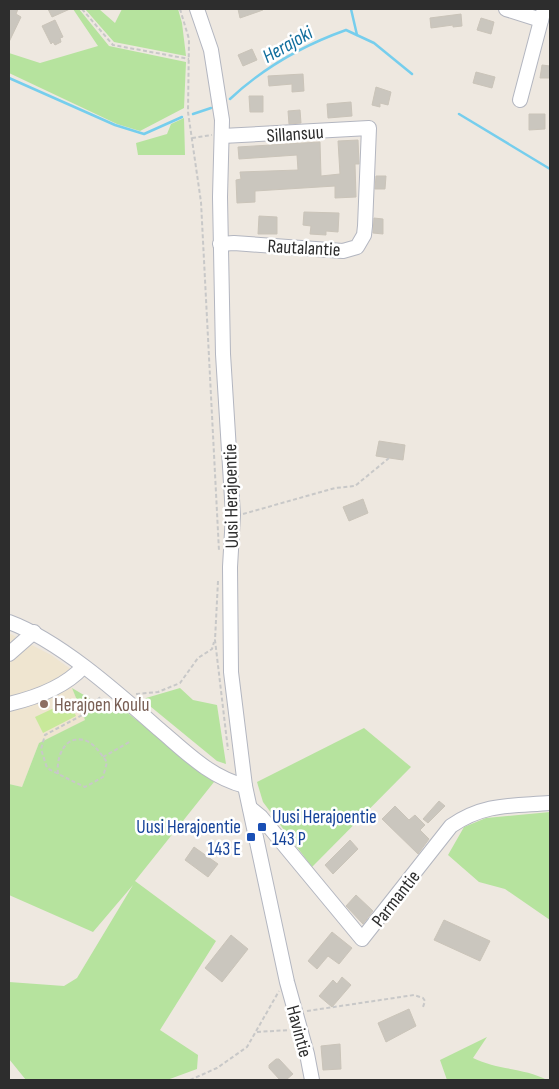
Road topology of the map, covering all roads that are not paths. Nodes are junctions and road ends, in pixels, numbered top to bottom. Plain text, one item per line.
1 (197, 9) edge
2 (506, 9) edge
3 (542, 14) edge
4 (520, 100) dead end
5 (369, 128) joint
6 (222, 136) junction
7 (220, 244) junction
8 (9, 622) edge
9 (34, 632) junction
10 (9, 654) edge
11 (83, 667) junction
12 (9, 704) edge
13 (245, 786) junction
14 (550, 803) edge
15 (250, 808) junction
16 (287, 982) joint
17 (312, 1080) edge

1 - 6 street, Uusi Herajoentie
2 - 3 street
3 - 4 street
5 - 6 street, Sillansuu
5 - 7 street, Rautalantie
6 - 7 street, Uusi Herajoentie
7 - 13 street, Uusi Herajoentie
8 - 9 street
9 - 10 street
9 - 11 street
11 - 12 street
11 - 13 street
13 - 15 street, Uusi Herajoentie
14 - 15 street, Parmantie
15 - 16 street, Uusi Herajoentie
16 - 17 street, Havintie

